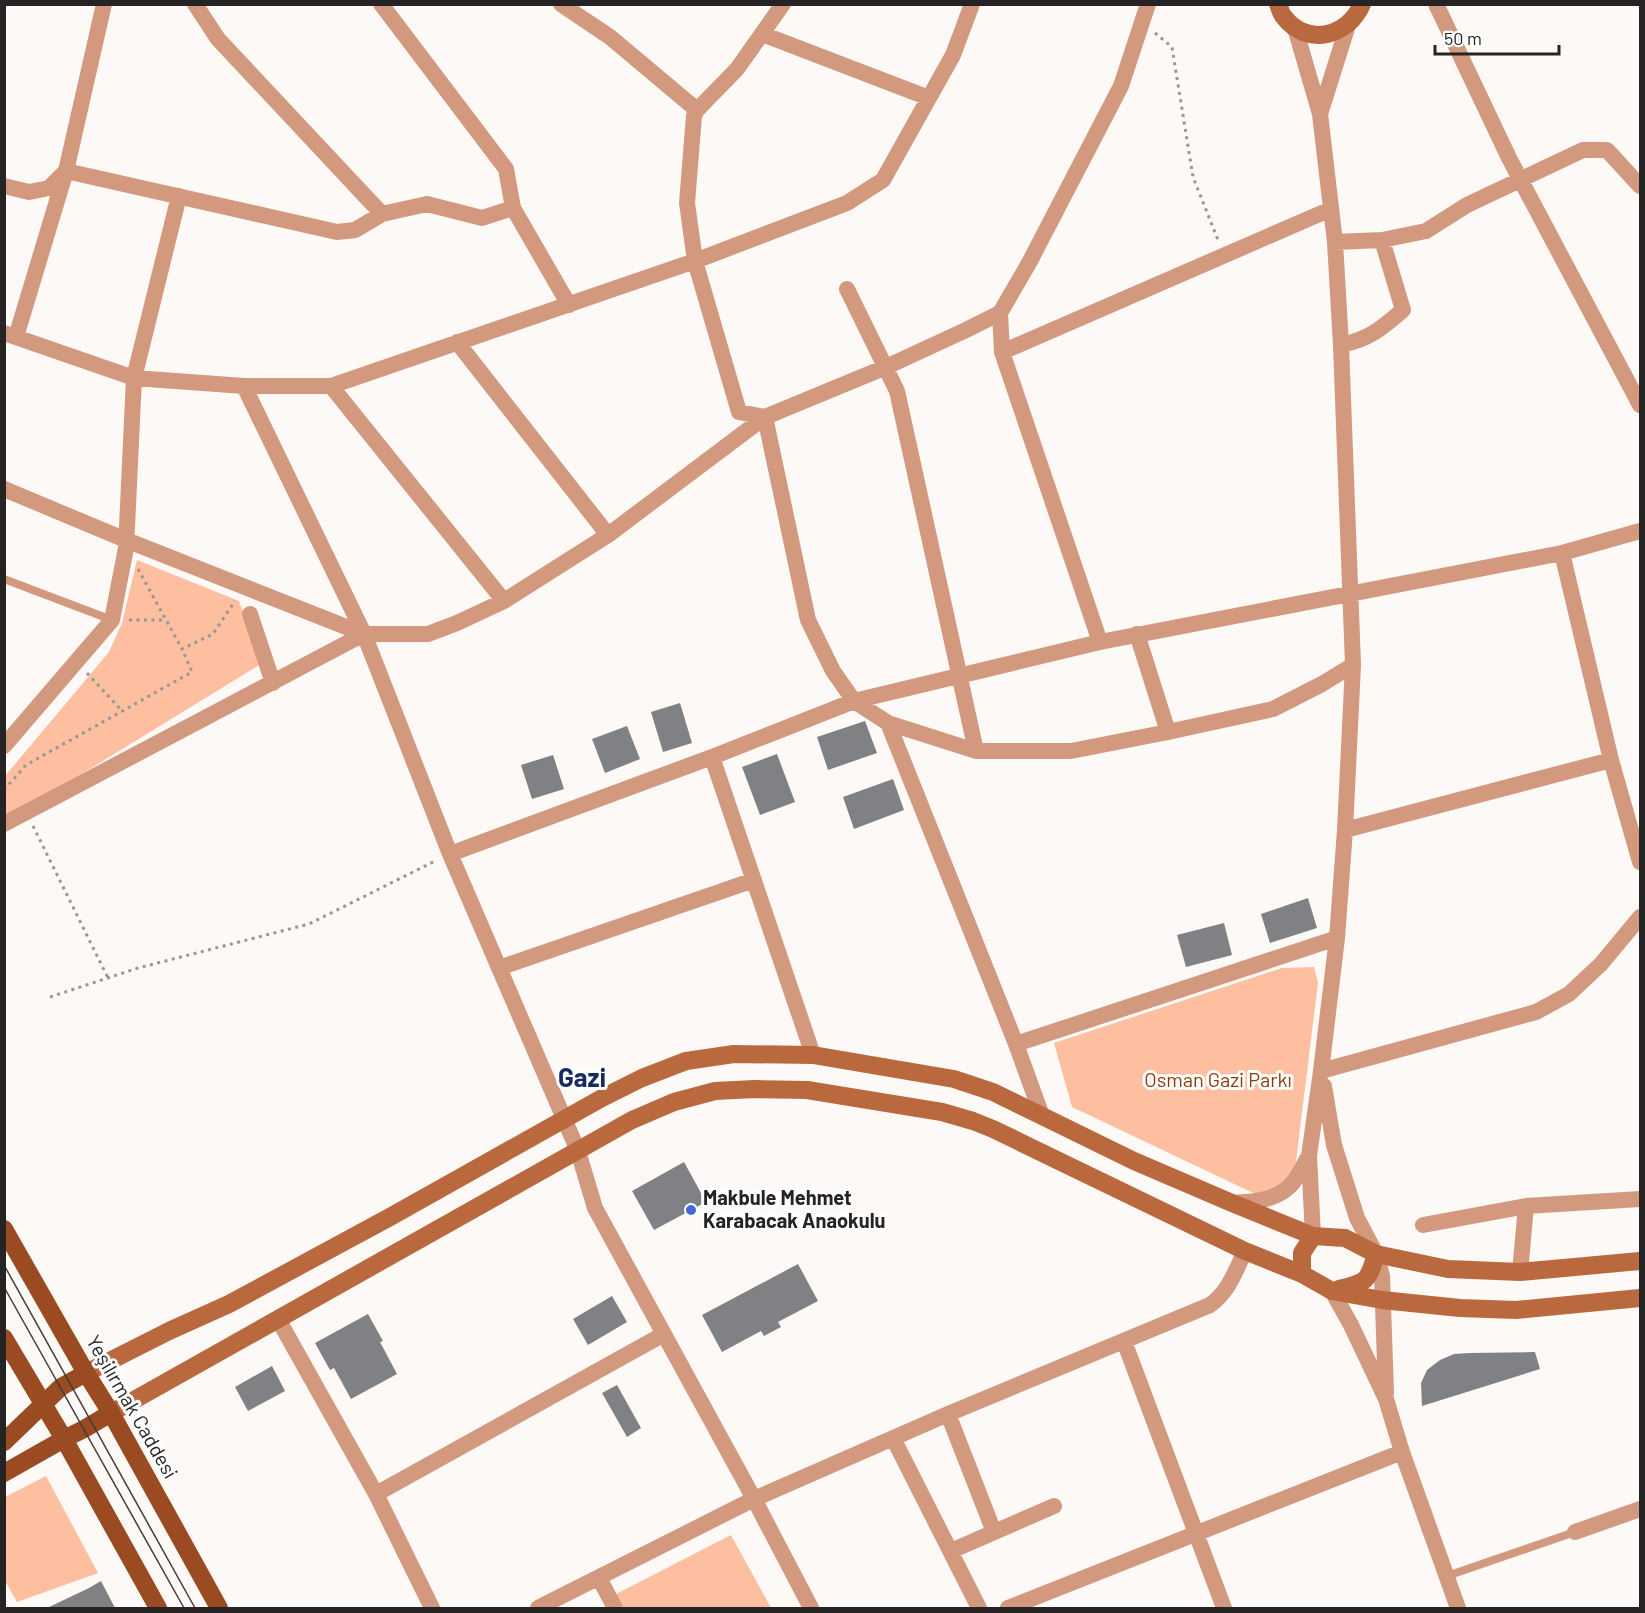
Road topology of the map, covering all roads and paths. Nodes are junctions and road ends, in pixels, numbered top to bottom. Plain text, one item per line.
1 (104, 4) edge
2 (195, 4) edge
3 (381, 4) edge
4 (561, 4) edge
5 (783, 4) edge
6 (972, 4) edge
7 (1148, 4) edge
8 (1278, 4) edge
9 (1375, 4) edge
10 (1436, 4) edge
11 (1356, 14) edge
12 (1143, 22) junction
13 (1295, 28) junction
14 (762, 34) junction
15 (929, 98) junction
16 (697, 110) junction
17 (1320, 114) junction
18 (66, 171) junction
19 (1521, 180) junction
20 (4, 186) edge
21 (1641, 186) edge
22 (179, 196) junction
23 (513, 208) junction
24 (1331, 209) junction
25 (382, 214) junction
26 (1382, 240) junction
27 (1335, 242) junction
28 (1224, 256) junction
29 (695, 261) junction
30 (847, 289) dead end
31 (569, 305) junction
32 (1000, 313) junction
33 (10, 335) edge
34 (457, 342) junction
35 (1341, 345) junction
36 (1002, 352) junction
37 (886, 367) junction
38 (134, 378) junction
39 (243, 386) junction
40 (331, 386) junction
41 (1641, 405) edge
42 (765, 417) junction
43 (4, 489) edge
44 (1641, 531) edge
45 (608, 535) junction
46 (126, 544) junction
47 (1562, 553) junction
48 (4, 579) edge
49 (244, 586) junction
50 (1351, 593) junction
51 (504, 601) junction
52 (250, 614) dead end
53 (112, 620) junction
54 (166, 620) junction
55 (364, 634) junction
56 (1137, 634) junction
57 (1100, 642) junction
58 (182, 649) junction
59 (76, 662) junction
60 (1353, 665) junction
61 (960, 675) junction
62 (273, 683) junction
63 (854, 701) junction
64 (122, 711) junction
65 (888, 723) junction
66 (1168, 732) junction
67 (4, 746) edge
68 (976, 751) junction
69 (712, 757) junction
70 (1611, 760) junction
71 (4, 790) edge
72 (27, 813) junction
73 (4, 824) edge
74 (1345, 830) junction
75 (1636, 833) edge
76 (450, 854) junction
77 (1641, 862) edge
78 (754, 879) junction
79 (1641, 917) edge
80 (1337, 938) junction
81 (499, 968) junction
82 (108, 978) junction
83 (50, 997) dead end
84 (1016, 1044) junction
85 (813, 1055) junction
86 (1321, 1071) junction
87 (1042, 1116) junction
88 (564, 1119) junction
89 (578, 1151) junction
90 (1309, 1156) junction
91 (1641, 1199) edge
92 (1232, 1203) junction
93 (1526, 1206) junction
94 (1423, 1225) dead end
95 (4, 1229) edge
96 (1313, 1236) junction
97 (1245, 1251) junction
98 (1376, 1254) junction
99 (1641, 1261) edge
100 (1520, 1272) junction
101 (1302, 1274) junction
102 (1332, 1291) junction
103 (1641, 1298) edge
104 (1382, 1300) junction
105 (278, 1319) junction
106 (664, 1334) junction
107 (4, 1338) edge
108 (1124, 1341) junction
109 (86, 1373) junction
110 (1386, 1400) junction
111 (43, 1404) junction
112 (111, 1413) junction
113 (948, 1414) junction
114 (893, 1438) junction
115 (64, 1439) junction
116 (4, 1442) edge
117 (1402, 1452) junction
118 (4, 1473) edge
119 (375, 1494) junction
120 (754, 1498) junction
121 (1054, 1506) dead end
122 (1641, 1509) edge
123 (994, 1532) junction
124 (1575, 1532) joint
125 (1196, 1534) junction
126 (951, 1551) junction
127 (1447, 1576) junction
128 (599, 1578) junction
129 (158, 1608) edge
130 (219, 1608) edge
131 (432, 1608) edge
132 (538, 1608) edge
133 (615, 1608) edge
134 (811, 1608) edge
135 (979, 1608) edge
136 (1008, 1608) edge
137 (1224, 1608) edge
138 (1458, 1608) edge

1 - 18 street
2 - 25 street
3 - 23 street
4 - 16 street
5 - 14 street
6 - 15 street
7 - 12 street
8 - 13 main road
9 - 11 main road
10 - 19 street
11 - 13 main road
11 - 17 street
12 - 28 path
12 - 32 street
13 - 17 street
14 - 15 street
14 - 16 street
15 - 29 street
16 - 29 street
17 - 24 street
18 - 20 street
18 - 22 street
18 - 33 street
19 - 21 street
19 - 26 street
19 - 41 street
22 - 25 street
22 - 38 street
23 - 25 street
23 - 31 street
24 - 27 street
24 - 28 street
26 - 27 street
26 - 35 street
27 - 35 street
28 - 36 street
29 - 31 street
29 - 42 street
30 - 37 street
31 - 34 street
32 - 36 street
32 - 37 street
33 - 38 street
34 - 40 street
34 - 45 street
35 - 50 street
36 - 57 street
37 - 42 street
37 - 61 street
38 - 39 street
38 - 46 street
39 - 40 street
39 - 55 street
40 - 51 street
42 - 45 street
42 - 63 street
43 - 46 street
44 - 47 street
45 - 51 street
46 - 49 street
46 - 53 street
46 - 54 path
47 - 50 street
47 - 70 street
48 - 53 lane
49 - 55 street
49 - 58 path
50 - 56 street
50 - 60 street
51 - 55 street
52 - 62 street
53 - 54 path
53 - 59 street
54 - 58 path
55 - 62 street
55 - 76 street
56 - 57 street
56 - 66 street
57 - 61 street
58 - 64 path
59 - 64 path
59 - 67 street
60 - 66 street
60 - 74 street
61 - 63 street
61 - 68 street
62 - 72 street
63 - 65 street
63 - 69 street
64 - 71 path
65 - 68 street
65 - 84 street
66 - 68 street
69 - 76 street
69 - 78 street
70 - 74 street
70 - 75 street
72 - 73 street
72 - 82 path
74 - 80 street
75 - 77 street
76 - 81 street
76 - 82 path
78 - 81 street
78 - 85 street
79 - 86 street
80 - 84 street
80 - 86 street
81 - 88 street
82 - 83 path
84 - 87 street
85 - 87 main road
85 - 88 main road
86 - 90 street
86 - 98 street
87 - 92 main road
88 - 89 street
88 - 109 main road
89 - 97 main road
89 - 105 main road
89 - 106 street
90 - 92 street
90 - 96 street
91 - 93 street
92 - 96 main road
93 - 94 street
93 - 100 street
95 - 109 main road, Yeşilırmak Caddesi
96 - 98 main road
96 - 101 main road
97 - 101 main road
97 - 108 street
98 - 100 main road
98 - 102 main road
98 - 104 street
99 - 100 main road
101 - 102 main road
102 - 104 main road
102 - 110 street
103 - 104 main road
104 - 110 street
105 - 112 main road
105 - 119 street
106 - 119 street
106 - 120 street
107 - 111 main road
108 - 113 street
108 - 125 street
109 - 111 main road
109 - 112 main road, Yeşilırmak Caddesi
110 - 117 street
111 - 115 main road
111 - 116 main road
112 - 115 main road
112 - 130 main road, Yeşilırmak Caddesi
113 - 114 street
113 - 123 street
114 - 120 street
114 - 126 street
115 - 118 main road
115 - 129 main road
117 - 125 street
117 - 127 street
119 - 131 street
120 - 128 street
120 - 134 street
121 - 123 street
122 - 124 street
123 - 126 street
124 - 127 lane
125 - 136 street
125 - 137 street
126 - 135 street
127 - 138 street
128 - 132 street
128 - 133 street

